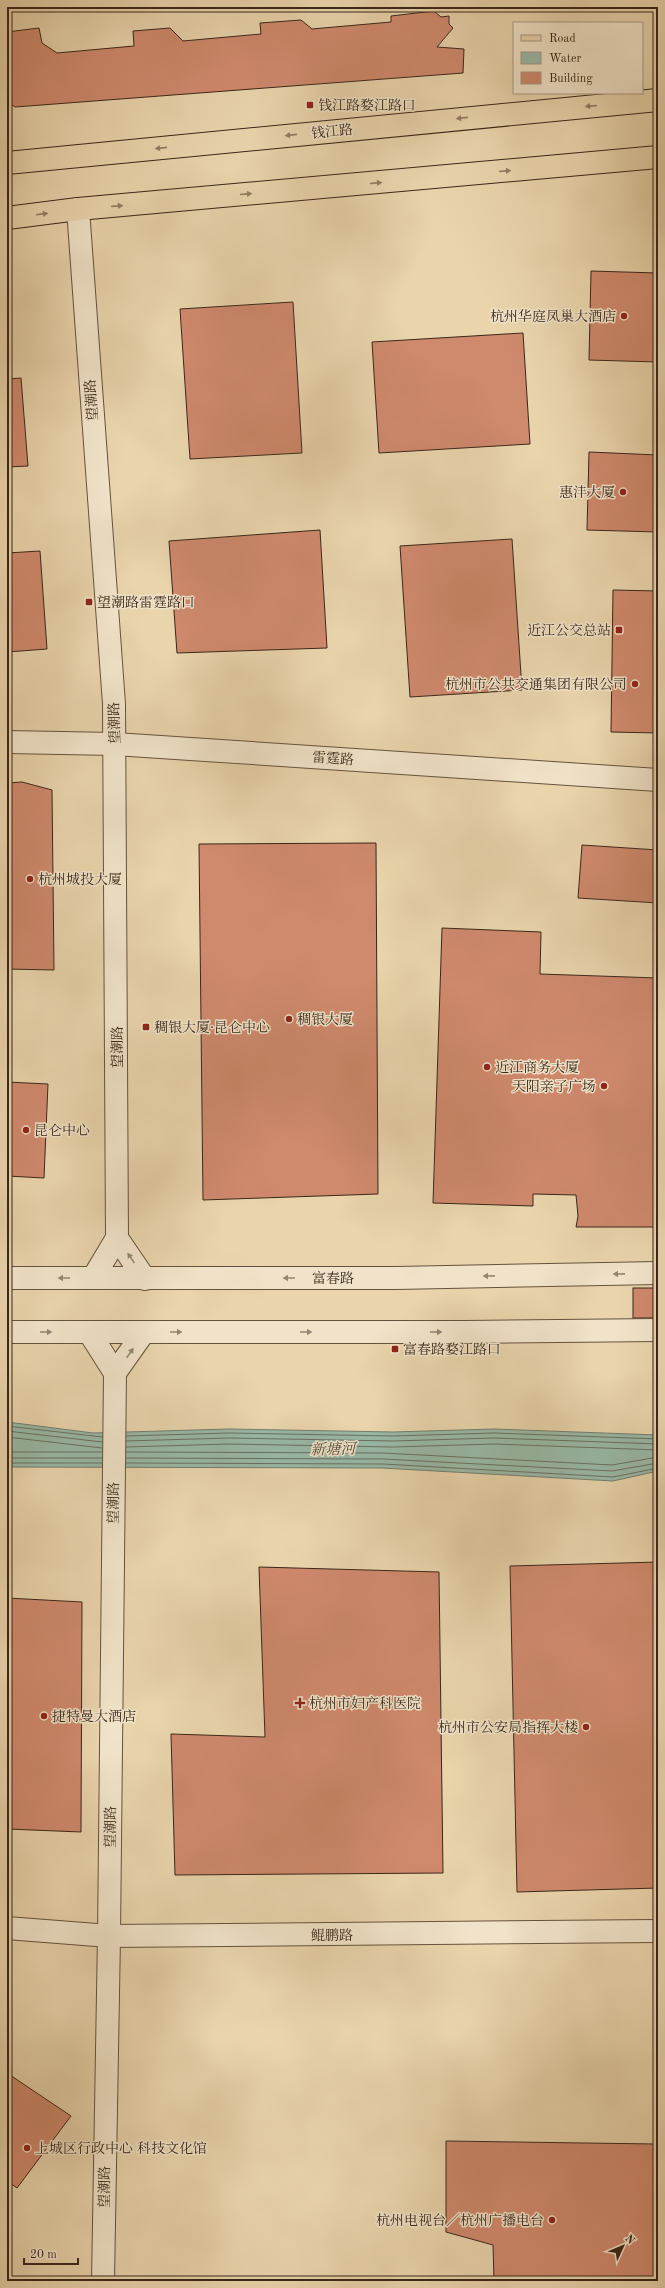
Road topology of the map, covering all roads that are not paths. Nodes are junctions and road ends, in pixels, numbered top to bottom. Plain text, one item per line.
1 (658, 100) edge
2 (658, 157) edge
3 (7, 163) edge
4 (78, 209) junction
5 (7, 218) edge
6 (7, 742) edge
7 (115, 744) junction
8 (658, 780) edge
9 (117, 1238) junction
10 (658, 1273) edge
11 (7, 1278) edge
12 (93, 1278) junction
13 (145, 1279) junction
14 (658, 1330) edge
15 (7, 1332) edge
16 (89, 1332) junction
17 (144, 1332) junction
18 (115, 1383) junction
19 (7, 1928) edge
20 (658, 1931) edge
21 (109, 1936) junction
22 (103, 2281) edge

1 -> 3 main road, 钱江路
4 -> 2 main road
5 -> 4 main road
4 - 7 street, 望潮路
6 - 7 street, 雷霆路
7 - 8 street, 雷霆路
7 - 9 street, 望潮路
9 - 12 street
13 -> 9 street
10 -> 13 street, 富春路
12 -> 11 street, 富春路
12 - 13 street, 富春路
17 -> 14 street
15 -> 16 street
16 - 17 street
16 - 18 street
18 -> 17 street
18 - 21 street, 望潮路
19 - 21 street, 鲲鹏路
20 - 21 street, 鲲鹏路
21 - 22 street, 望潮路

